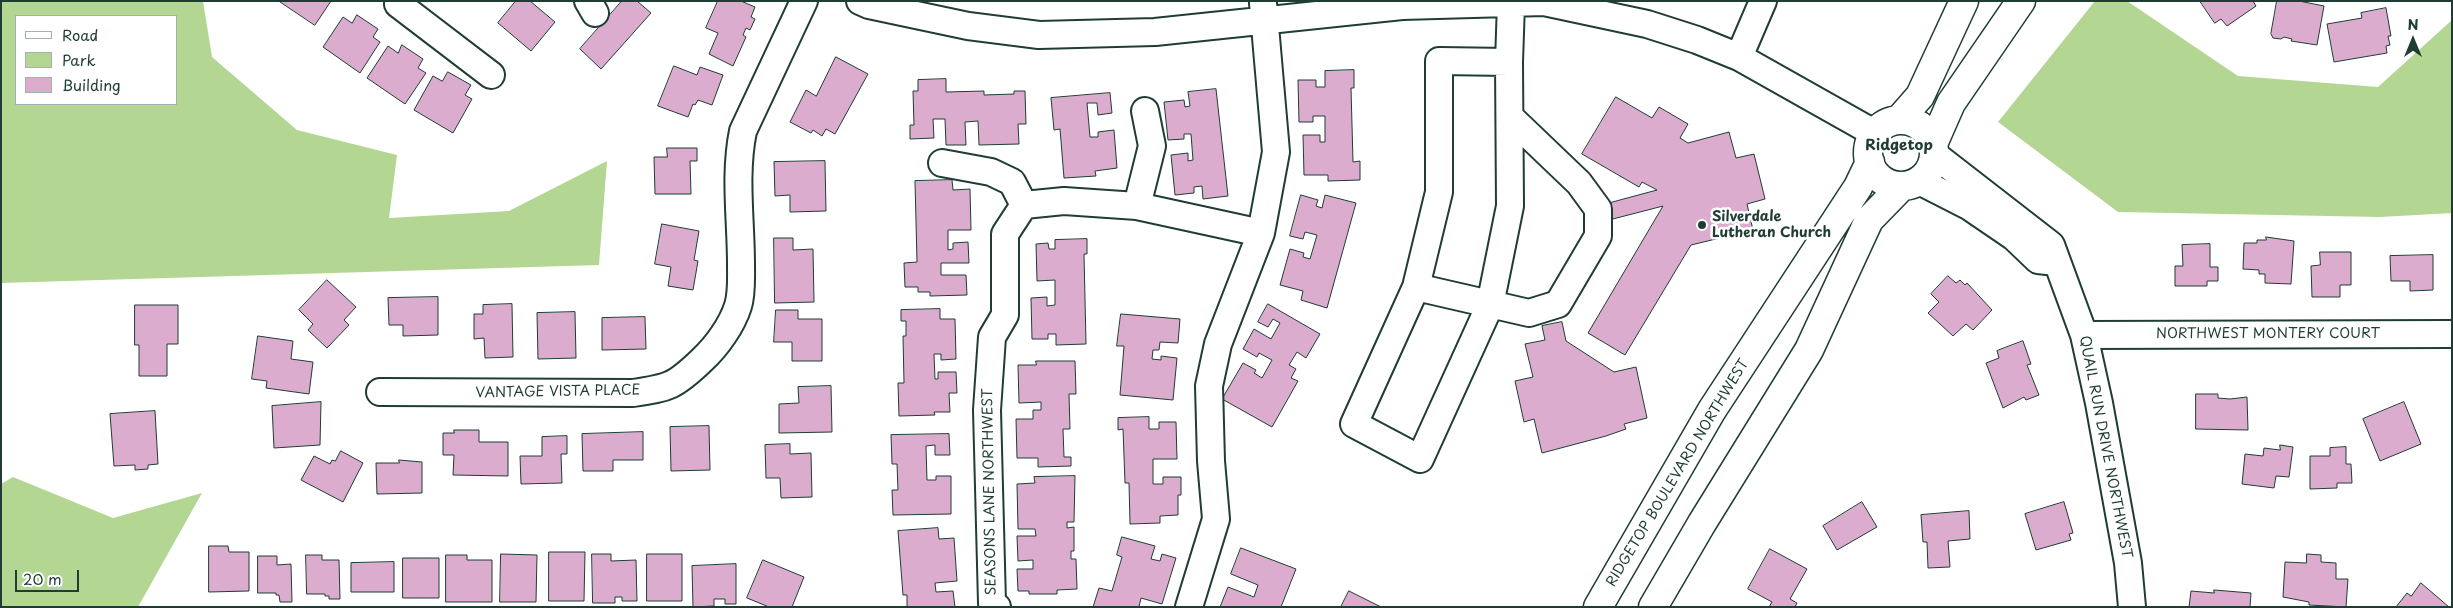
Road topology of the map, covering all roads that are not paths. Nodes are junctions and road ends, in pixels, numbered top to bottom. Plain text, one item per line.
1 (804, 1) edge
2 (860, 1) edge
3 (1763, 1) edge
4 (1964, 1) edge
5 (2021, 1) edge
6 (397, 2) edge
7 (1511, 3) junction
8 (1264, 10) edge
9 (1739, 57) junction
10 (1509, 62) junction
11 (491, 75) dead end
12 (1145, 111) dead end
13 (1510, 117) junction
14 (1899, 120) junction
15 (1874, 133) junction
16 (1934, 149) junction
17 (1870, 162) junction
18 (942, 164) dead end
19 (1911, 183) junction
20 (1024, 205) junction
21 (1137, 206) junction
22 (1261, 233) junction
23 (2056, 262) junction
24 (1416, 287) junction
25 (1490, 305) junction
26 (2452, 334) edge
27 (2084, 335) junction
28 (380, 392) dead end
29 (996, 607) edge
30 (1189, 607) edge
31 (1598, 607) edge
32 (1653, 607) edge
33 (2132, 607) edge

1 - 28 street, VANTAGE VISTA PLACE
2 - 8 street
3 - 9 street
4 - 14 main road
5 - 16 main road
6 - 11 street
7 - 8 street
7 - 9 street
7 - 10 street
8 - 22 street
9 - 15 street
10 - 13 street
10 - 24 street
12 - 21 street
13 - 25 street
13 - 25 street
14 - 15 main road
14 - 16 main road
15 - 17 main road
16 - 19 main road
16 - 23 street, QUAIL RUN DRIVE NORTHWEST
17 - 19 main road
17 - 31 main road, RIDGETOP BOULEVARD NORTHWEST
18 - 20 street
19 - 23 street
19 - 32 main road
20 - 21 street
20 - 29 street, SEASONS LANE NORTHWEST
21 - 22 street
22 - 30 street
23 - 27 street, QUAIL RUN DRIVE NORTHWEST
24 - 25 street
24 - 25 street
26 - 27 street, NORTHWEST MONTERY COURT
27 - 33 street, QUAIL RUN DRIVE NORTHWEST

